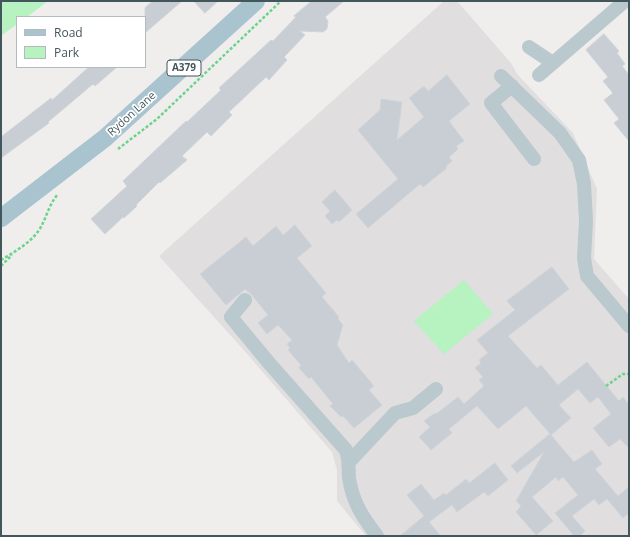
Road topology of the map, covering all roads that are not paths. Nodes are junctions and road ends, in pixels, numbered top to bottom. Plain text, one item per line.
1 (256, 1) edge
2 (625, 1) edge
3 (529, 47) dead end
4 (553, 63) junction
5 (539, 75) dead end
6 (501, 76) dead end
7 (512, 86) junction
8 (534, 159) dead end
9 (1, 218) edge
10 (245, 300) dead end
11 (629, 326) edge
12 (436, 389) dead end
13 (350, 461) junction
14 (377, 536) edge

1 - 9 main road, Rydon Lane / A379
2 - 4 lane
3 - 4 lane
4 - 5 lane
6 - 7 lane
7 - 8 lane
7 - 11 lane
10 - 13 lane
12 - 13 lane
13 - 14 lane

